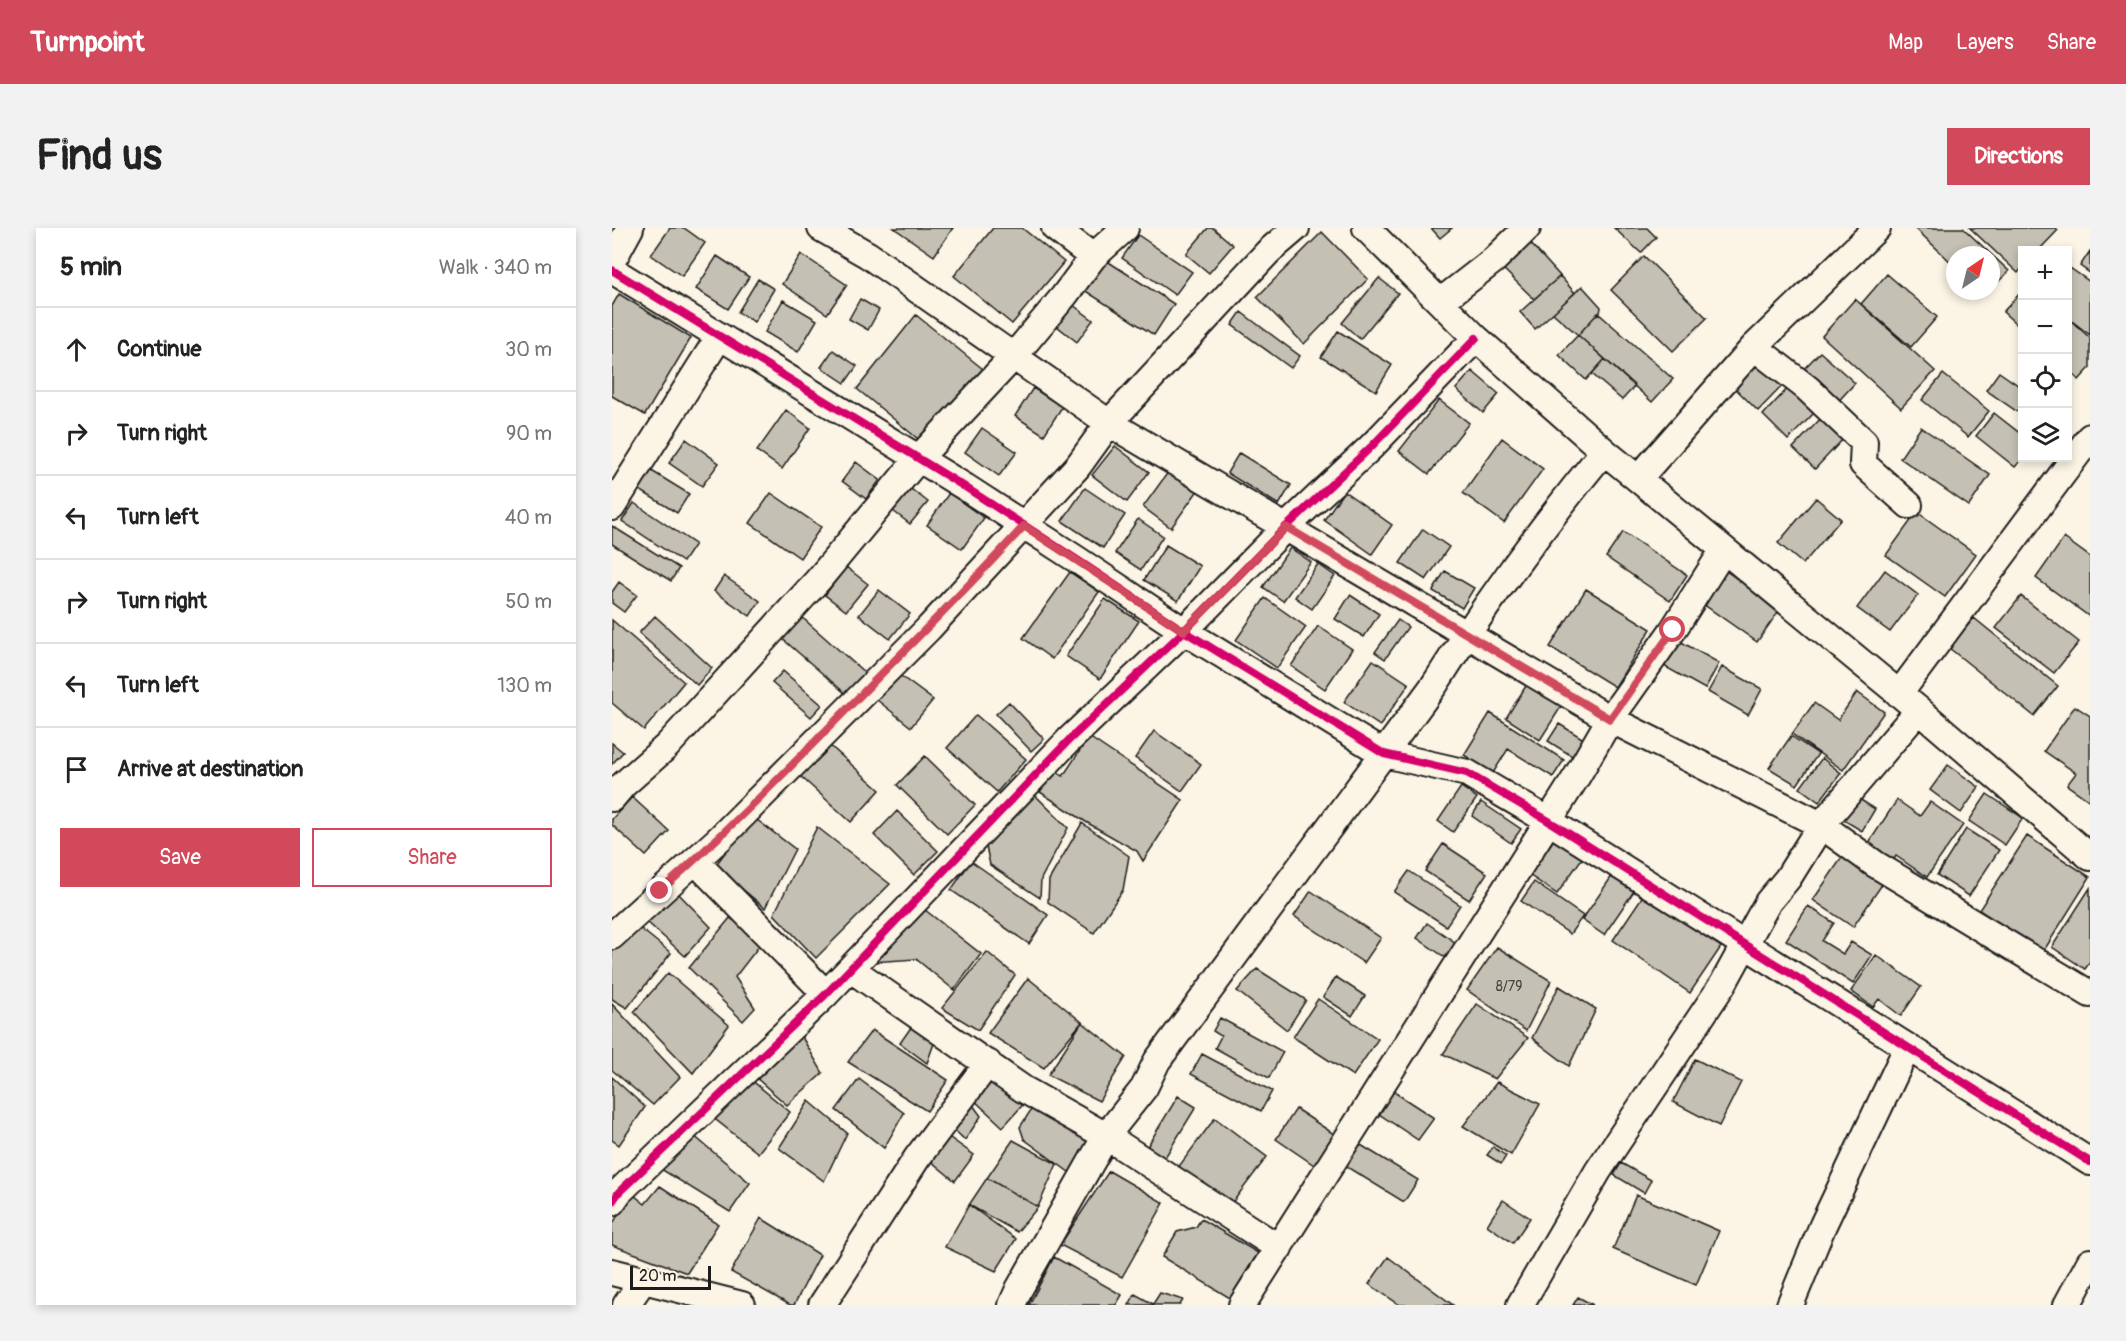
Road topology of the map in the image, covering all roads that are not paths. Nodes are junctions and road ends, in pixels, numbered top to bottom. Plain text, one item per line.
1 (630, 228) edge
2 (821, 228) edge
3 (1055, 228) edge
4 (1125, 228) edge
5 (1296, 228) edge
6 (1366, 228) edge
7 (1527, 228) edge
8 (1877, 228) edge
9 (1092, 257) junction
10 (612, 261) edge
11 (612, 270) edge
12 (1440, 302) junction
13 (719, 337) junction
14 (1476, 338) junction
15 (1754, 347) junction
16 (1013, 357) junction
17 (1109, 423) junction
18 (2090, 437) edge
19 (1604, 451) junction
20 (918, 459) junction
21 (1638, 479) junction
22 (1909, 505) dead end
23 (612, 507) edge
24 (1024, 526) junction
25 (1286, 527) junction
26 (1723, 551) junction
27 (1184, 631) junction
28 (1466, 635) junction
29 (1899, 694) junction
30 (1918, 710) junction
31 (1610, 719) junction
32 (1384, 754) junction
33 (612, 798) edge
34 (1547, 820) junction
35 (1821, 825) junction
36 (2090, 857) edge
37 (695, 861) junction
38 (612, 936) edge
39 (1743, 945) junction
40 (851, 969) junction
41 (826, 994) junction
42 (2090, 994) edge
43 (1906, 1048) junction
44 (988, 1063) junction
45 (1106, 1136) junction
46 (2090, 1162) edge
47 (614, 1193) edge
48 (1279, 1248) junction
49 (2090, 1262) edge
50 (612, 1272) edge
51 (644, 1279) junction
52 (626, 1305) edge
53 (742, 1305) edge
54 (822, 1305) edge
55 (1012, 1305) edge
56 (1242, 1305) edge
57 (1520, 1305) edge
58 (1790, 1305) edge
59 (2067, 1305) edge

1 - 10 street
2 - 16 street
3 - 9 street
4 - 9 street
5 - 17 street
6 - 12 street
7 - 12 street
8 - 15 street
9 - 16 street
11 - 13 street
12 - 14 street
13 - 20 street
13 - 23 street
14 - 19 street
14 - 25 street
15 - 21 street
15 - 22 street
16 - 17 street
16 - 20 street
17 - 24 street
17 - 25 street
18 - 29 street
19 - 21 street
19 - 28 street
20 - 24 street
20 - 33 street
21 - 26 street
24 - 27 street
24 - 37 street
25 - 27 street
25 - 28 street
26 - 29 street
26 - 31 street
27 - 32 street
27 - 40 street
28 - 31 street
28 - 32 street
29 - 30 street
30 - 35 street
30 - 36 street
31 - 34 street
31 - 35 street
32 - 34 street
32 - 45 street
34 - 39 street
34 - 48 street
35 - 39 street
35 - 42 street
37 - 38 street
37 - 41 street
39 - 43 street
39 - 57 street
40 - 41 street
40 - 44 street
41 - 47 street
43 - 46 street
43 - 58 street
44 - 45 street
44 - 54 street
45 - 48 street
45 - 55 street
48 - 56 street
49 - 59 street
50 - 51 street
51 - 52 street
51 - 53 street

